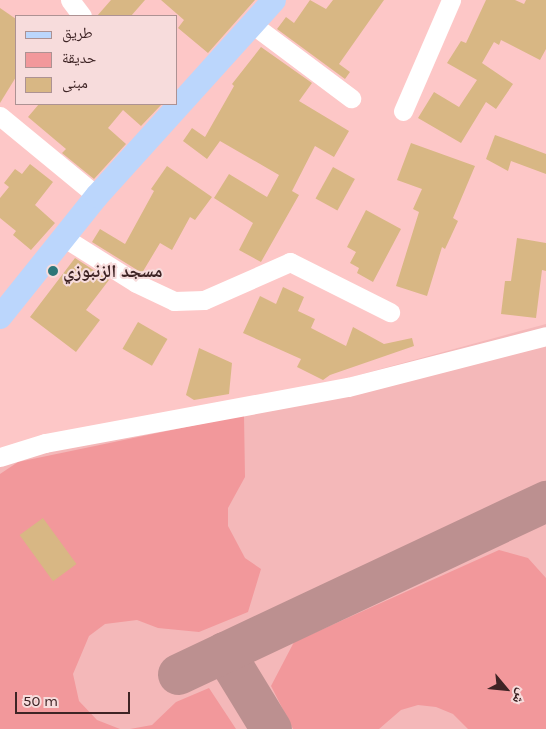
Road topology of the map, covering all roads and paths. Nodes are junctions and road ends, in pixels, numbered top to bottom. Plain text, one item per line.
1 (70, 0) edge
2 (274, 0) edge
3 (451, 0) edge
4 (81, 15) edge
5 (252, 24) junction
6 (351, 98) dead end
7 (403, 111) dead end
8 (0, 116) edge
9 (97, 196) junction
10 (63, 237) junction
11 (390, 312) dead end
12 (0, 316) edge
13 (546, 336) edge
14 (0, 457) edge

1 - 4 street
2 - 5 main road
3 - 7 street
5 - 6 street
5 - 9 main road
8 - 9 street
9 - 10 main road
10 - 11 street
10 - 12 main road
13 - 14 street

